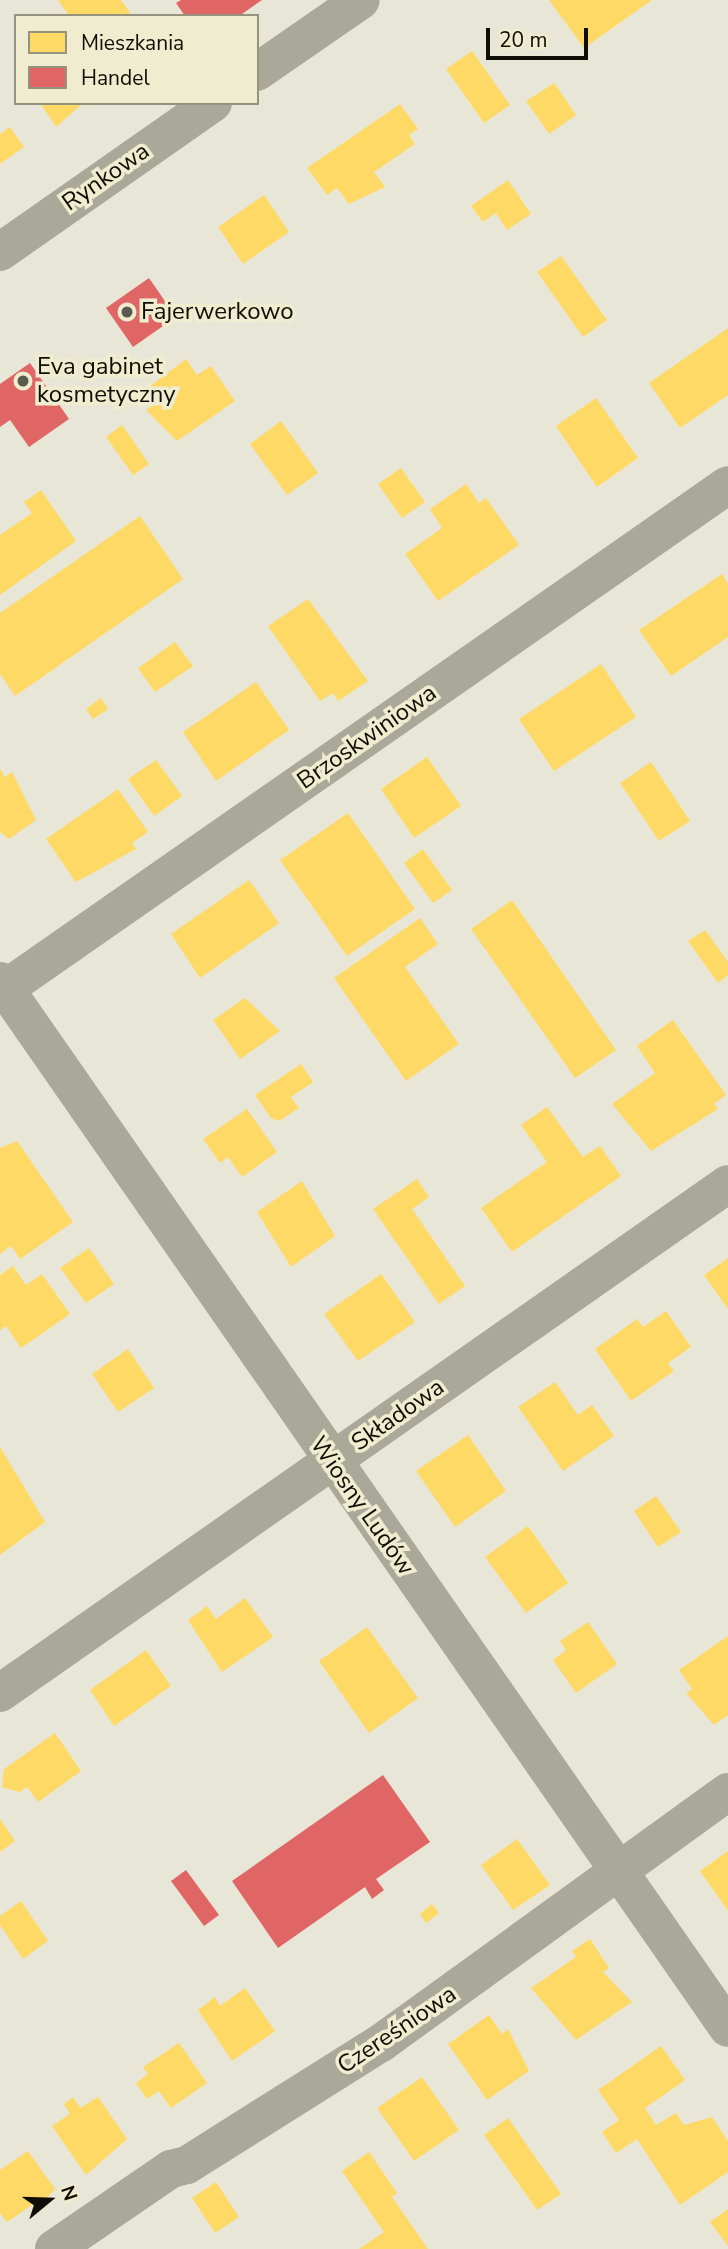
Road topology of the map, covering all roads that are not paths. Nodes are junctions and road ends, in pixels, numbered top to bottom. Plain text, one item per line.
1 (361, 0) edge
2 (259, 71) edge
3 (210, 105) edge
4 (0, 251) edge
5 (728, 485) edge
6 (3, 985) edge
7 (728, 1184) edge
8 (331, 1462) junction
9 (0, 1693) edge
10 (728, 1791) edge
11 (620, 1872) junction
12 (728, 2028) edge
13 (54, 2249) edge

1 - 2 street
3 - 4 street, Rynkowa
5 - 6 street, Brzoskwiniowa
6 - 8 street, Wiosny Ludów
7 - 8 street, Składowa
8 - 9 street, Składowa
8 - 11 street, Wiosny Ludów
10 - 11 street, Czereśniowa
11 - 12 street, Wiosny Ludów
11 - 13 street, Czereśniowa

